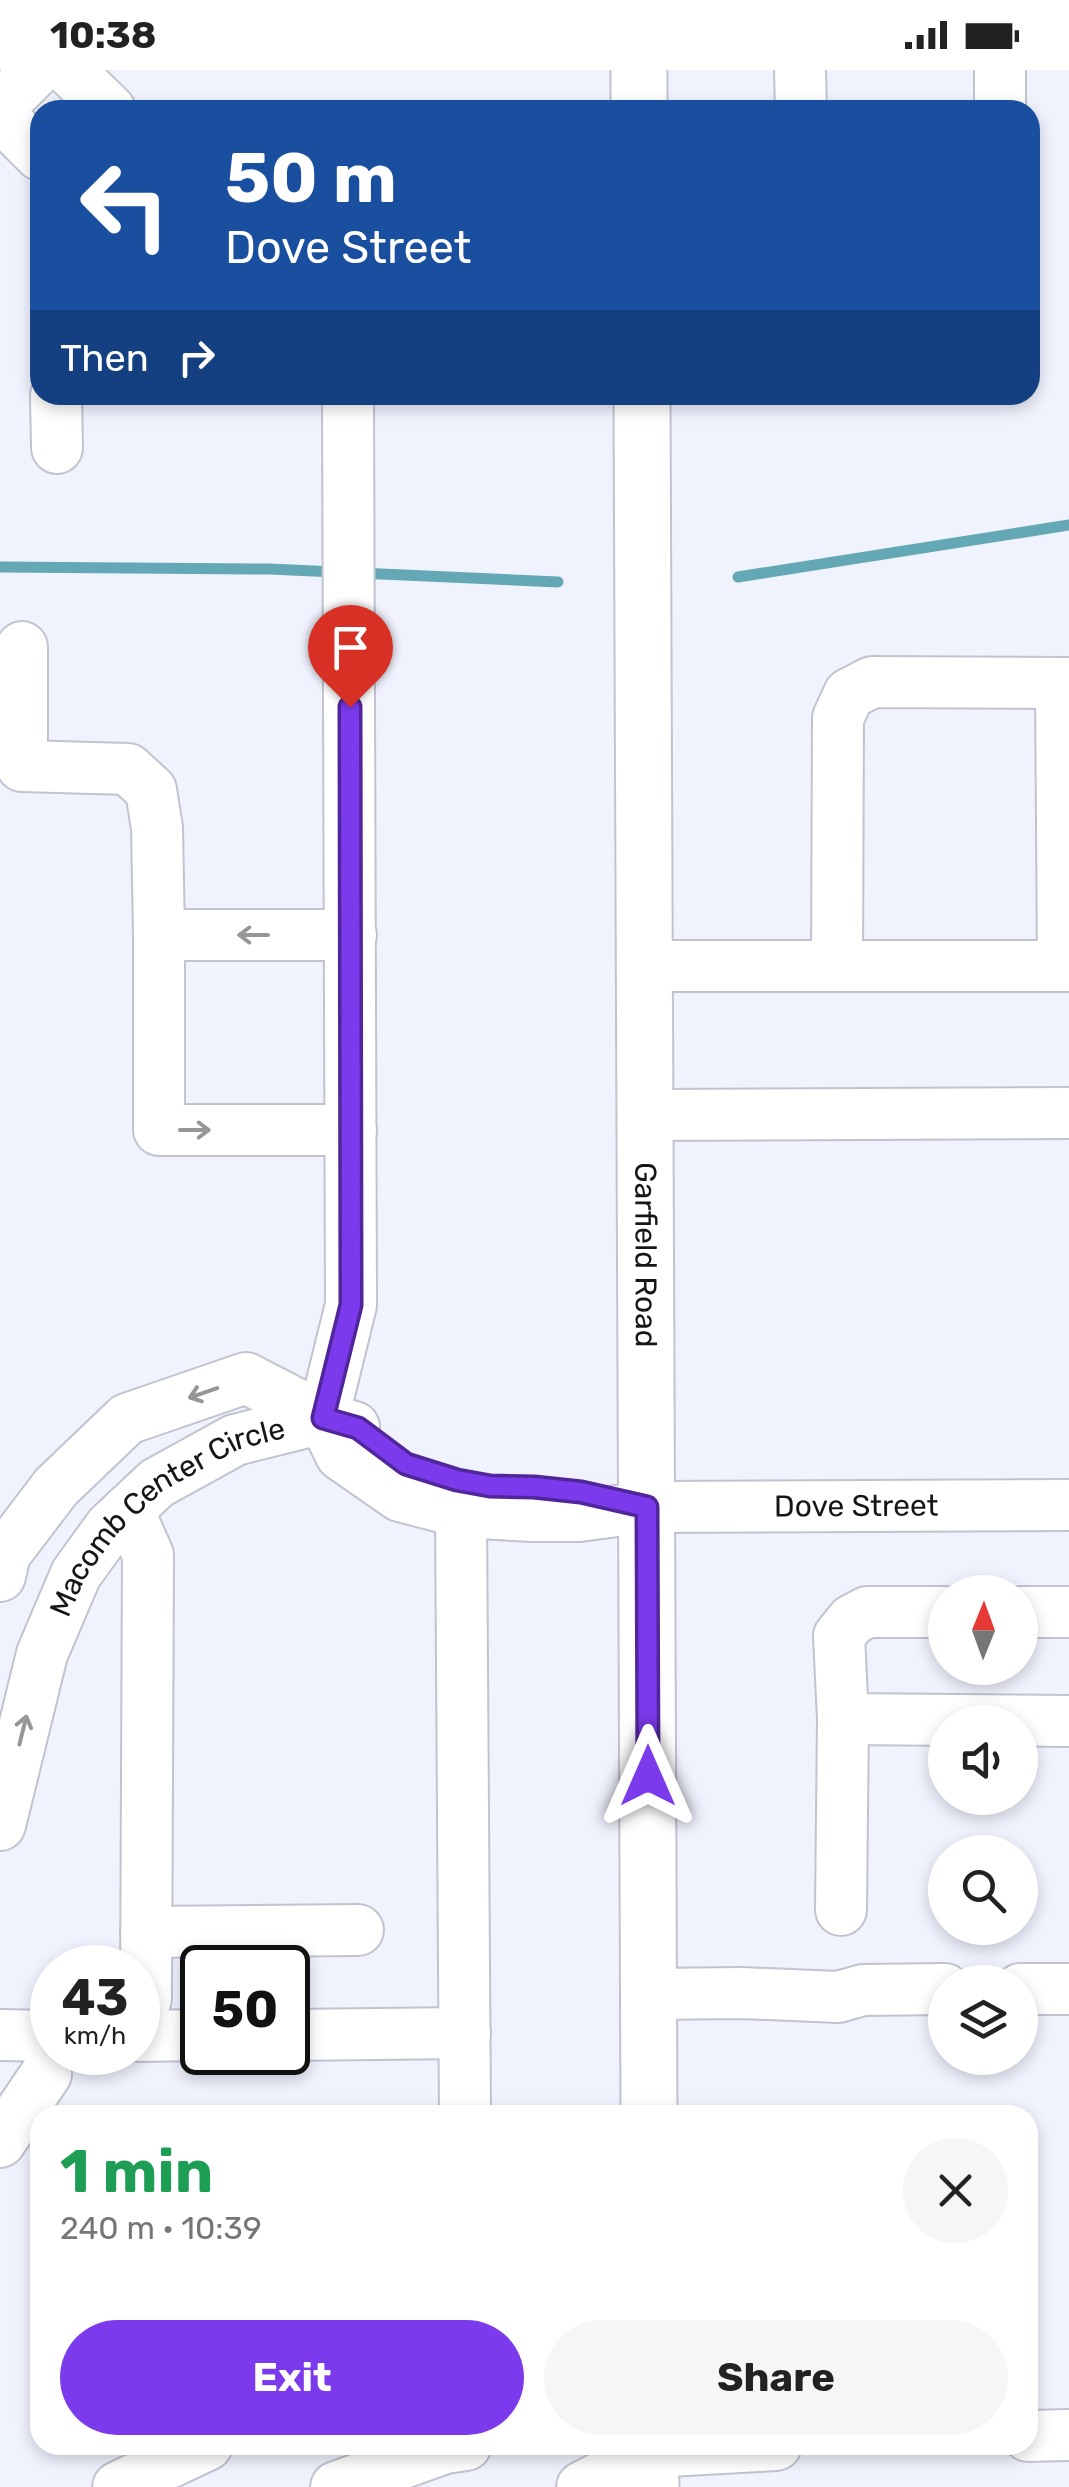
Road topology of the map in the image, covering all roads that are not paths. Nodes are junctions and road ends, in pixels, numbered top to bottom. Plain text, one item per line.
1 (38, 70) edge
2 (69, 70) edge
3 (639, 70) edge
4 (800, 70) edge
5 (1000, 70) edge
6 (100, 100) edge
7 (639, 100) edge
8 (801, 100) edge
9 (1000, 100) edge
10 (0, 107) edge
11 (0, 115) edge
12 (30, 145) edge
13 (56, 405) edge
14 (348, 405) edge
15 (642, 405) edge
16 (58, 448) dead end
17 (22, 647) dead end
18 (1065, 683) edge
19 (159, 935) junction
20 (351, 935) junction
21 (644, 966) junction
22 (837, 966) junction
23 (1066, 966) edge
24 (1069, 1113) edge
25 (644, 1115) junction
26 (351, 1130) junction
27 (323, 1418) junction
28 (1069, 1504) edge
29 (647, 1507) junction
30 (128, 1510) junction
31 (460, 1512) junction
32 (0, 1576) edge
33 (928, 1612) edge
34 (1038, 1612) edge
35 (1069, 1612) edge
36 (843, 1719) junction
37 (1069, 1722) edge
38 (0, 1824) edge
39 (841, 1910) dead end
40 (358, 1930) dead end
41 (146, 1932) junction
42 (145, 1945) edge
43 (1069, 1988) edge
44 (928, 1989) edge
45 (1038, 1989) edge
46 (649, 1994) junction
47 (465, 2033) junction
48 (0, 2035) edge
49 (310, 2035) edge
50 (30, 2047) edge
51 (38, 2075) edge
52 (465, 2105) edge
53 (650, 2105) edge
54 (0, 2142) edge
55 (1069, 2435) edge
56 (1038, 2436) edge
57 (190, 2455) edge
58 (425, 2455) edge
59 (643, 2457) edge
60 (144, 2481) edge
61 (336, 2487) edge
62 (582, 2487) edge

1 - 10 street
2 - 6 street
3 - 7 main road
4 - 8 street
5 - 9 street
11 - 12 street
13 - 16 street
14 - 20 street
15 - 21 main road, Garfield Road
17 - 19 street
18 - 22 street
18 - 23 street
20 -> 19 street
19 -> 26 street
20 - 26 street
21 - 22 street
21 - 25 main road, Garfield Road
22 - 23 street
24 - 25 street
25 - 29 main road, Garfield Road
26 - 27 street
27 - 29 street, Dove Street
27 - 30 street, Macomb Center Circle
27 - 31 street, Dove Street
27 -> 32 street, Macomb Center Circle
28 - 29 street, Dove Street
29 - 31 street, Dove Street
29 - 46 main road, Garfield Road
38 -> 30 street, Macomb Center Circle
30 - 41 street
31 - 47 street
33 - 36 street
34 - 35 street
36 - 37 street
36 - 39 street
40 - 41 street
41 - 42 street
43 - 45 street
44 - 46 street
46 - 53 main road, Garfield Road
47 - 49 street
47 - 52 street
48 - 50 street
51 - 54 street
55 - 56 street
57 - 60 street
58 - 61 street
59 - 62 street

